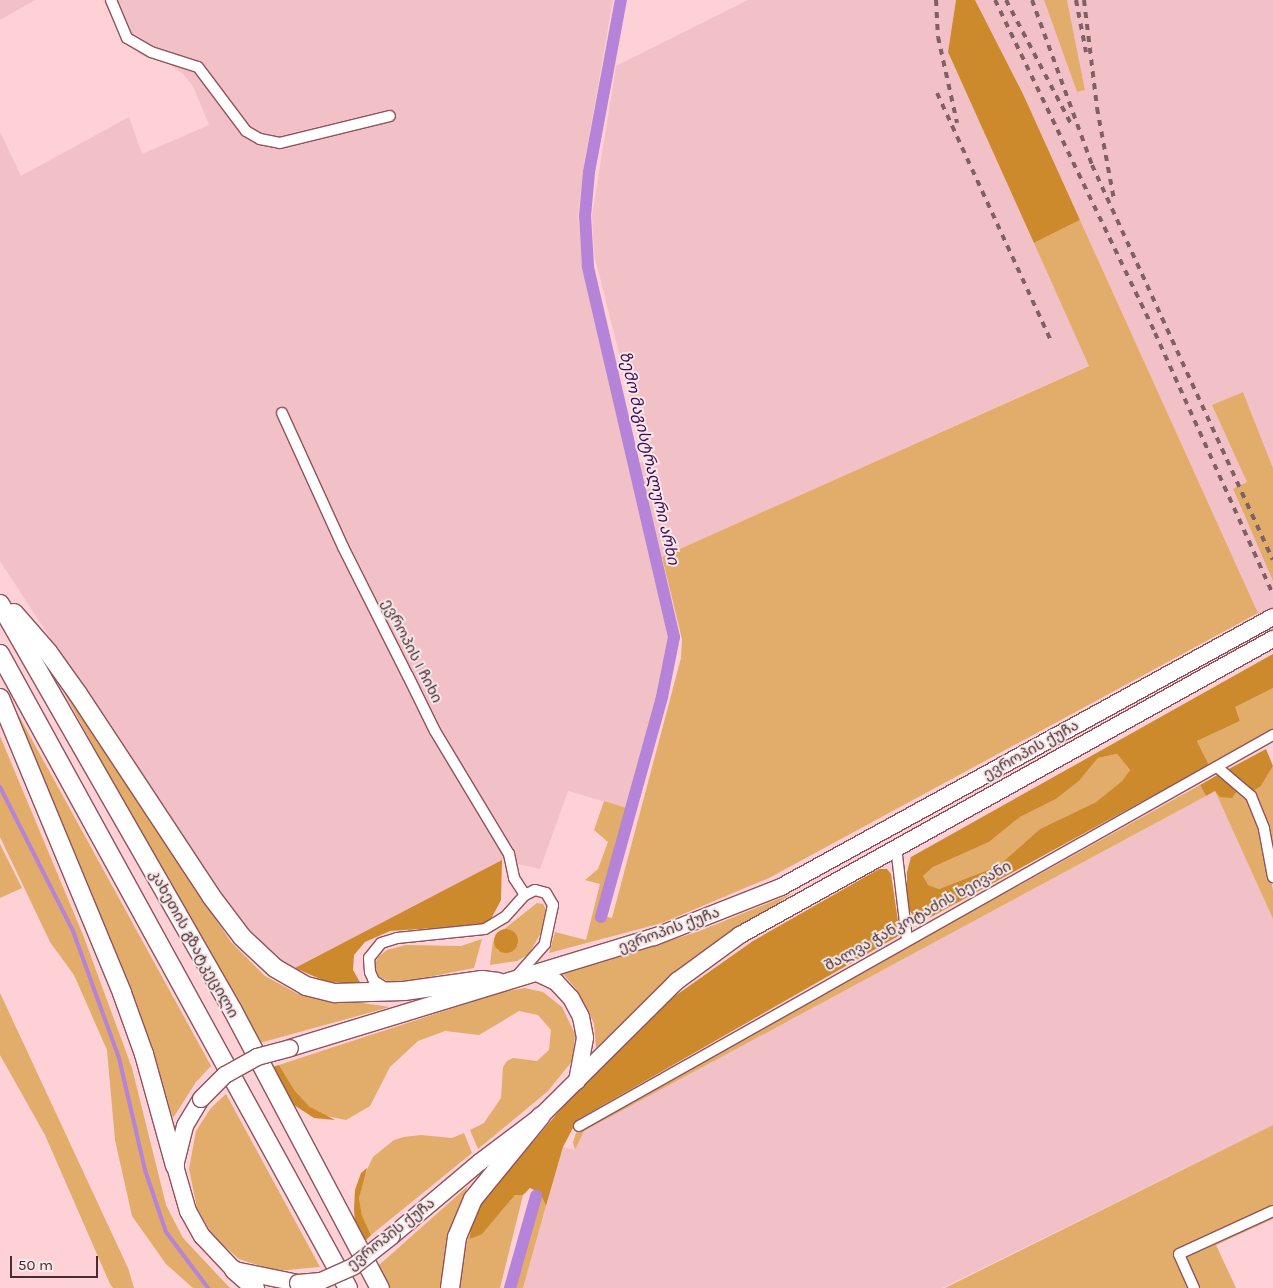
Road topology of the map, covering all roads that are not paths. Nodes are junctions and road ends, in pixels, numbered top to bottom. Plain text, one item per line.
1 (111, 0) edge
2 (390, 116) dead end
3 (282, 413) dead end
4 (0, 598) edge
5 (0, 604) edge
6 (1273, 617) edge
7 (1273, 638) edge
8 (0, 654) edge
9 (0, 698) edge
10 (1273, 735) edge
11 (1217, 766) junction
12 (896, 847) junction
13 (1273, 877) edge
14 (525, 895) junction
15 (907, 940) junction
16 (537, 972) junction
17 (516, 977) junction
18 (498, 982) junction
19 (391, 991) junction
20 (576, 1083) junction
21 (541, 1116) junction
22 (579, 1126) dead end
23 (175, 1166) junction
24 (1273, 1210) edge
25 (234, 1270) junction
26 (255, 1288) edge
27 (348, 1288) edge
28 (380, 1288) edge
29 (450, 1288) edge
30 (1194, 1288) edge

1 - 2 street
3 - 14 street, ევროპის I ჩიხი
4 - 19 highway
5 - 28 highway, კახეთის გზატკეცილი
6 - 16 main road, ევროპის ქუჩა
7 - 12 main road, ევროპის ქუჩა
8 - 27 highway, კახეთის გზატკეცილი
9 - 23 highway
10 - 11 street, შალვა ჭანკოტაძის ხეივანი
11 - 13 street
11 - 15 street, შალვა ჭანკოტაძის ხეივანი
12 - 15 street
12 - 20 main road, ევროპის ქუჩა
14 - 17 street
14 - 19 street
15 - 22 street, შალვა ჭანკოტაძის ხეივანი
16 - 17 main road, ევროპის ქუჩა
16 - 20 main road
17 - 18 main road, ევროპის ქუჩა
18 - 19 highway
18 - 23 main road, ევროპის ქუჩა, bridge
20 - 21 main road, ევროპის ქუჩა
21 - 25 main road, ევროპის ქუჩა, bridge
21 - 29 highway
23 - 25 main road
24 - 30 street
25 - 26 highway

